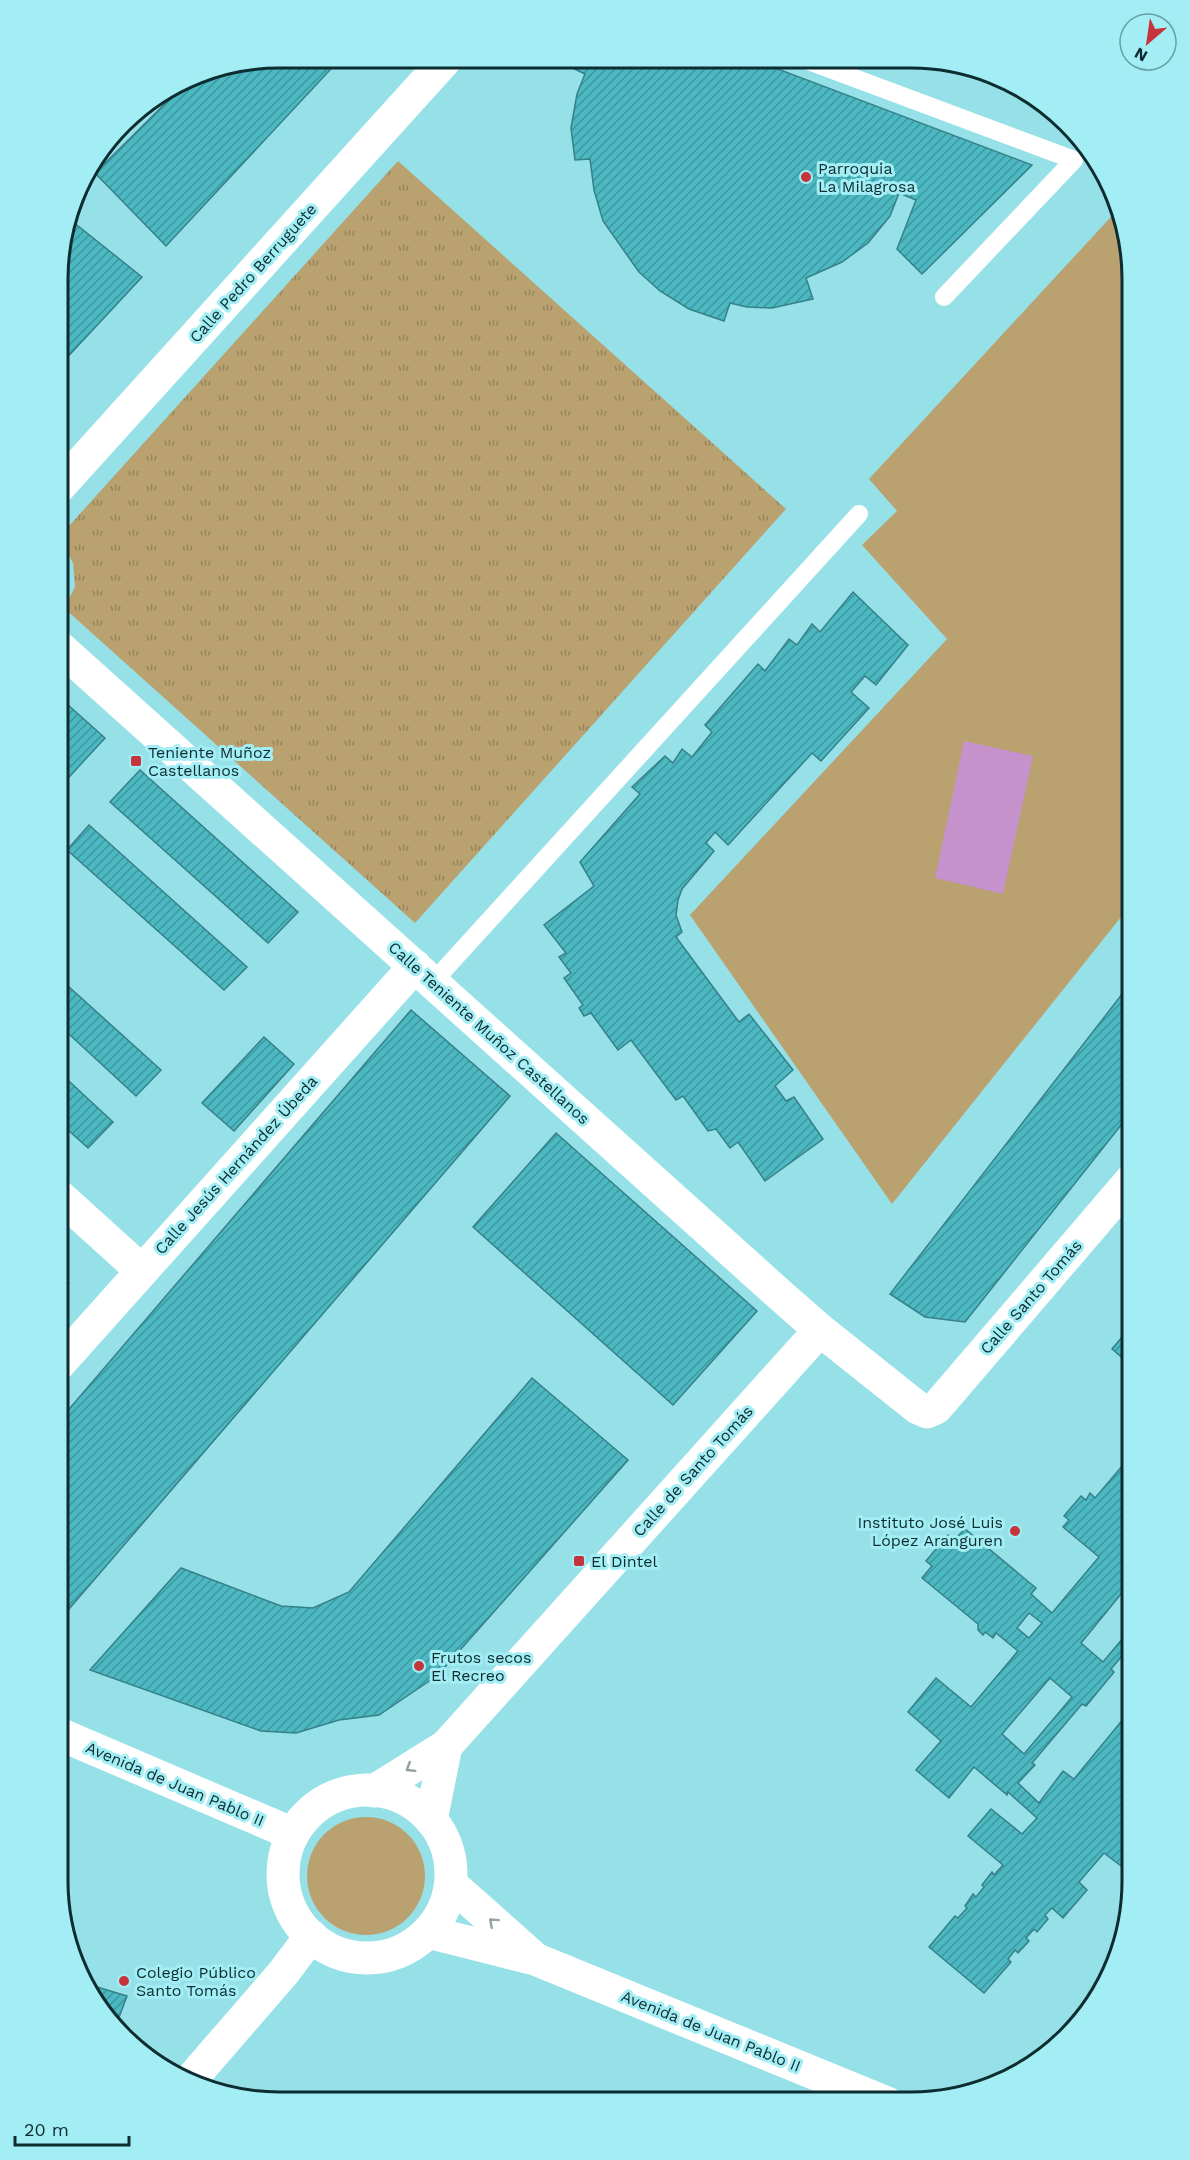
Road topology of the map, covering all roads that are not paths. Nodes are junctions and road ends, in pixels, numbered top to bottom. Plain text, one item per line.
1 (438, 68) edge
2 (827, 68) edge
3 (944, 297) dead end
4 (68, 477) edge
5 (859, 514) dead end
6 (68, 655) edge
7 (424, 974) junction
8 (1122, 1190) edge
9 (68, 1204) edge
10 (142, 1271) junction
11 (820, 1330) junction
12 (68, 1354) edge
13 (927, 1412) joint
14 (68, 1738) edge
15 (446, 1746) junction
16 (374, 1791) junction
17 (431, 1820) junction
18 (293, 1834) junction
19 (451, 1884) junction
20 (428, 1932) junction
21 (312, 1936) junction
22 (535, 1959) junction
23 (195, 2075) edge
24 (860, 2092) edge

1 - 4 street, Calle Pedro Berruguete
2 - 3 lane
5 - 7 lane
6 - 7 street, Calle Teniente Muñoz Castellanos
7 - 10 street, Calle Jesús Hernández Úbeda
7 - 11 street, Calle Teniente Muñoz Castellanos
8 - 13 street, Calle Santo Tomás
9 - 10 street
10 - 12 street, Calle Jesús Hernández Úbeda
11 - 13 street, Calle Teniente Muñoz Castellanos
11 - 15 street, Calle de Santo Tomás
14 - 18 street, Avenida de Juan Pablo II
15 -> 16 street, Calle de Santo Tomás
15 - 17 street
16 - 17 street
16 - 18 street
17 - 19 street
18 - 21 street
19 - 20 street
22 -> 19 street, Avenida de Juan Pablo II
20 - 21 street
20 - 22 street, Avenida de Juan Pablo II
21 - 23 street
22 - 24 street, Avenida de Juan Pablo II

